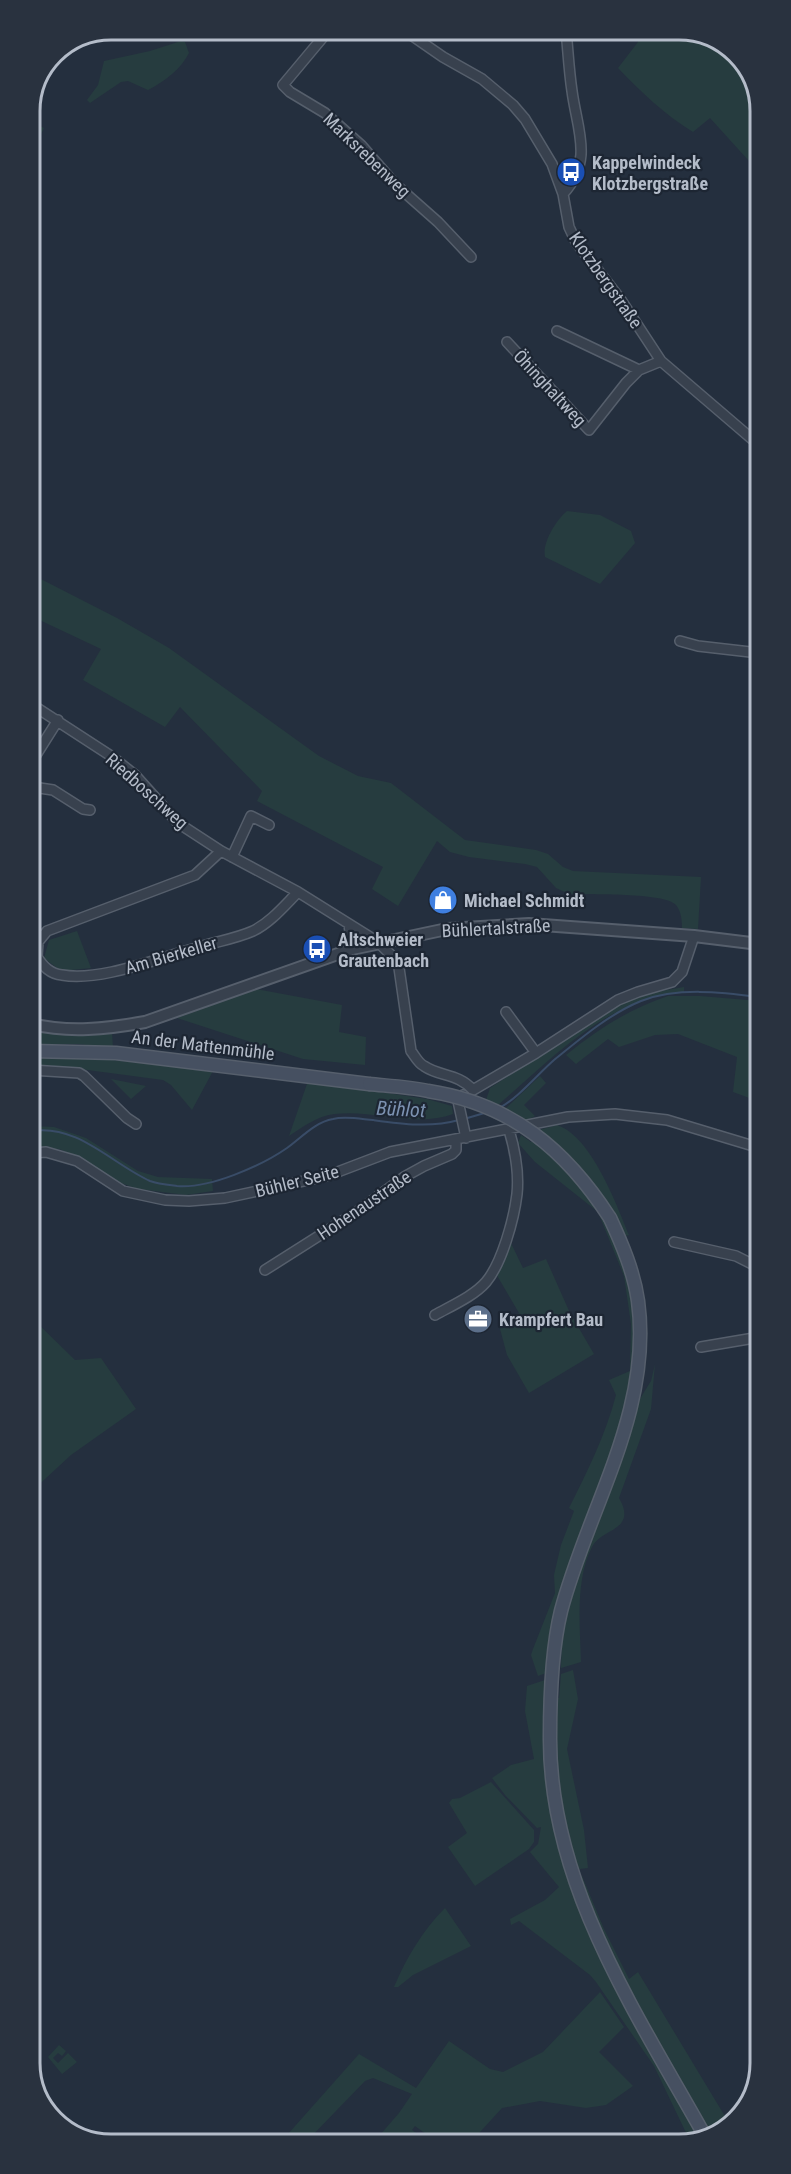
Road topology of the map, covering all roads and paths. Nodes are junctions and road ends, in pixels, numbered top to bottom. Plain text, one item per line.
1 (320, 40) edge
2 (419, 41) edge
3 (567, 41) edge
4 (563, 194) junction
5 (471, 257) dead end
6 (557, 331) dead end
7 (507, 342) dead end
8 (661, 361) junction
9 (639, 370) junction
10 (750, 436) edge
11 (680, 641) dead end
12 (750, 652) edge
13 (41, 710) edge
14 (58, 720) junction
15 (41, 748) edge
16 (41, 788) edge
17 (90, 810) dead end
18 (270, 825) dead end
19 (221, 851) junction
20 (232, 857) junction
21 (298, 892) junction
22 (349, 924) junction
23 (694, 936) junction
24 (41, 939) edge
25 (378, 942) junction
26 (750, 943) edge
27 (352, 949) junction
28 (41, 964) edge
29 (506, 1012) dead end
30 (41, 1025) edge
31 (41, 1051) edge
32 (536, 1053) junction
33 (41, 1070) edge
34 (469, 1092) junction
35 (136, 1124) dead end
36 (509, 1130) junction
37 (461, 1139) junction
38 (750, 1145) edge
39 (40, 1152) edge
40 (674, 1242) dead end
41 (750, 1263) edge
42 (266, 1270) dead end
43 (435, 1315) dead end
44 (750, 1339) edge
45 (700, 1347) dead end
46 (701, 2130) edge

1 - 5 street, Marksrebenweg
2 - 4 street, Klotzbergstraße
3 - 4 street
4 - 8 street, Klotzbergstraße
6 - 9 street
7 - 9 street, Öhinghaltweg
8 - 9 street, Öhinghaltweg
8 - 10 street, Klotzbergstraße
11 - 12 street
13 - 14 street, Riedboschweg
14 - 15 street
14 - 19 street, Riedboschweg
16 - 17 street
18 - 20 street
19 - 20 street, Riedboschweg
19 - 24 street, Am Bierkeller
20 - 21 street, Riedboschweg
21 - 22 street, Riedboschweg
21 - 28 street, Am Bierkeller
22 - 25 street, Riedboschweg
22 - 27 street
23 - 25 street, Bühlertalstraße
23 - 26 street, Bühlertalstraße
23 - 32 street
25 - 27 street, Bühlertalstraße
25 - 34 street, Riedboschweg
27 - 30 street, Bühlertalstraße
29 - 32 street
31 - 46 main road, An der Mattenmühle, bridge
32 - 34 street
33 - 35 street
34 - 37 street
36 - 37 street, Bühler Seite
36 - 38 street, Bühler Seite
36 - 43 street
37 - 39 street, Bühler Seite
37 - 42 street, Hohenaustraße
40 - 41 street
44 - 45 street

